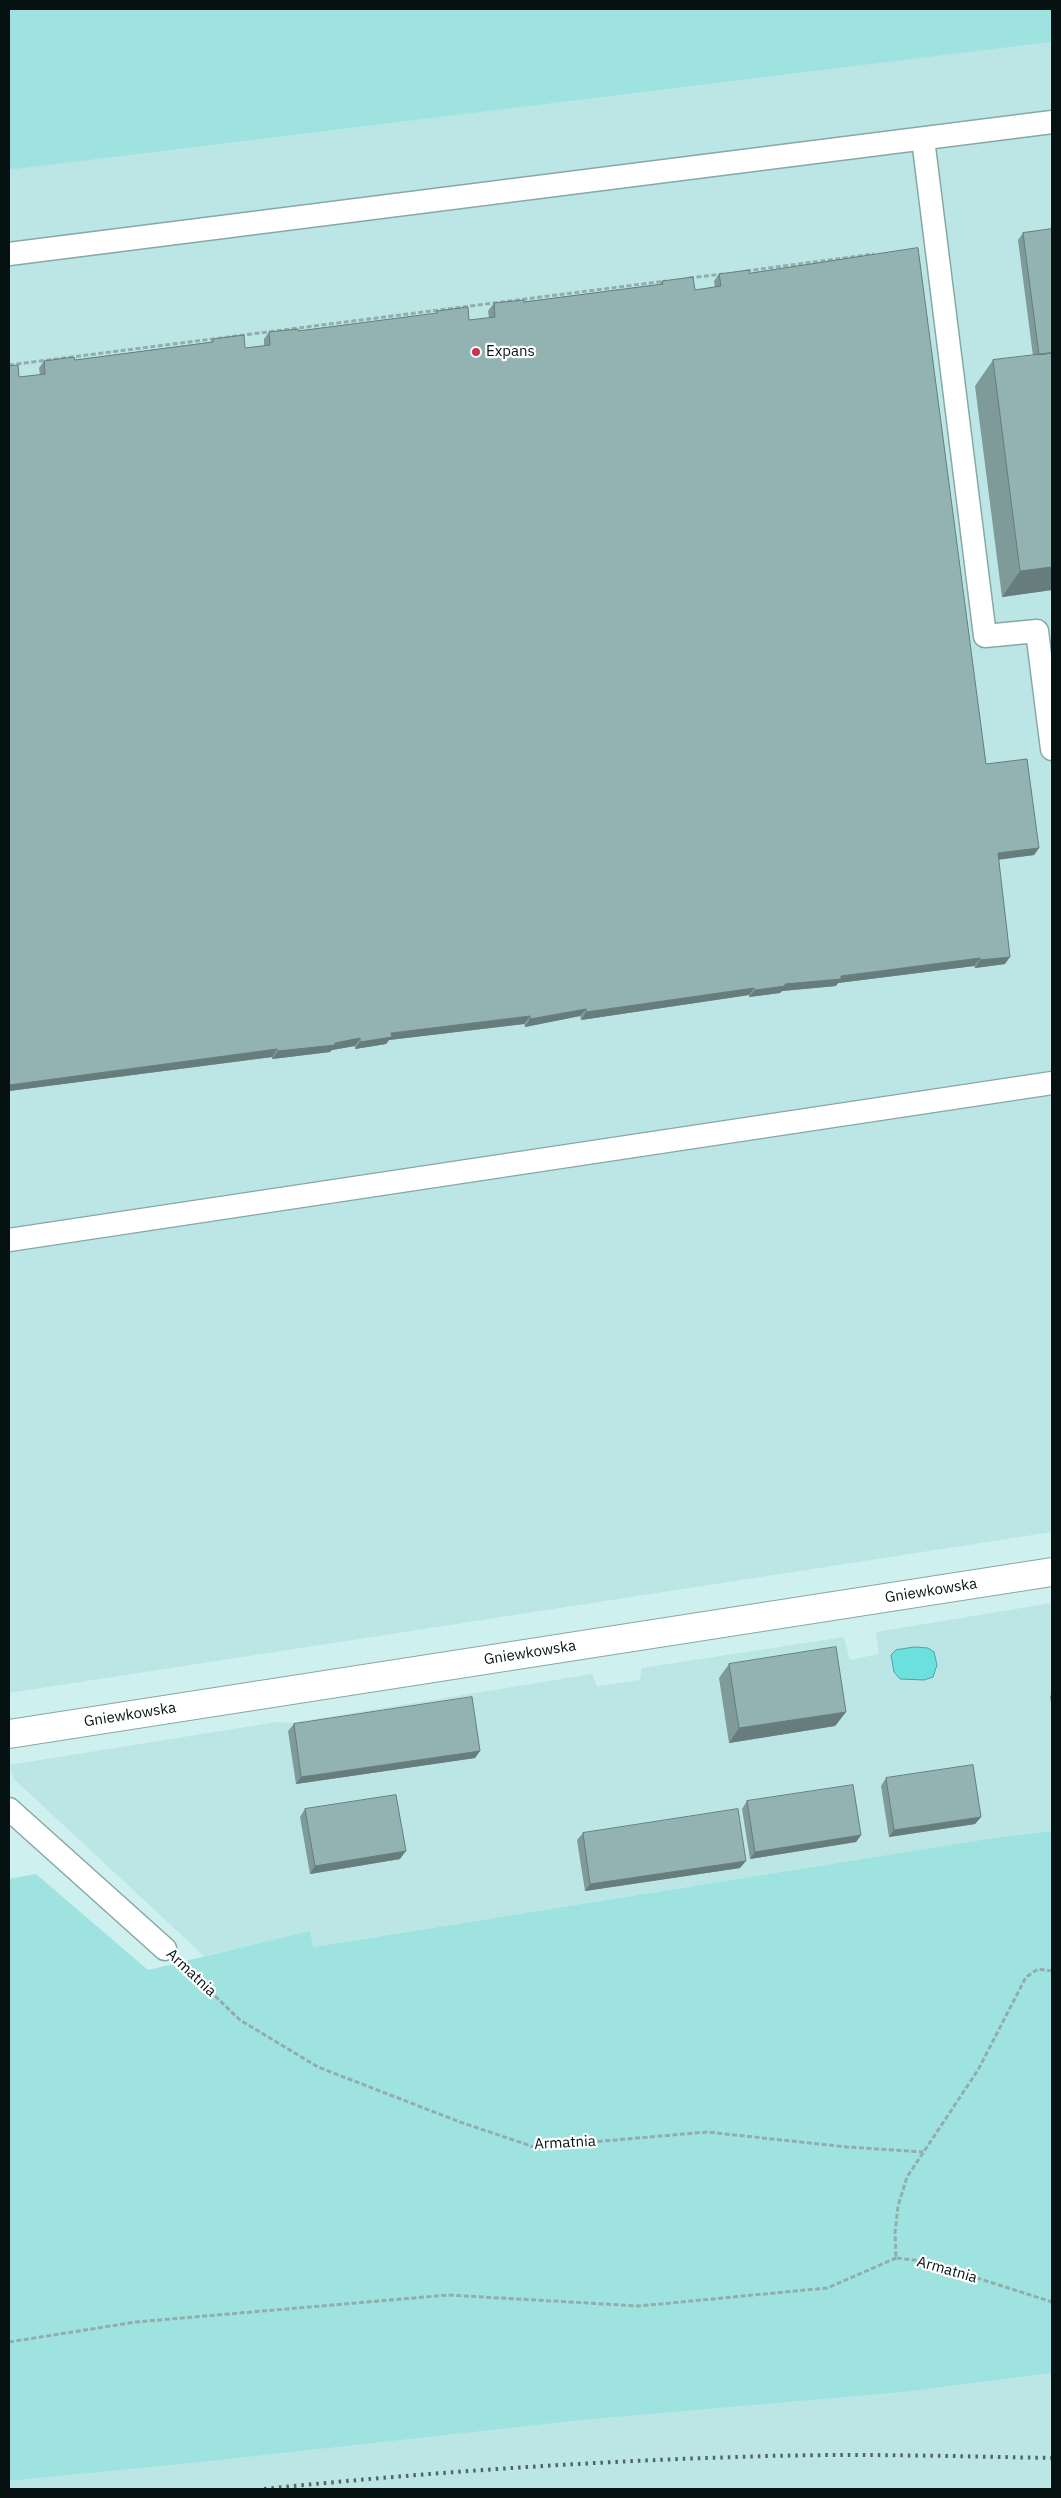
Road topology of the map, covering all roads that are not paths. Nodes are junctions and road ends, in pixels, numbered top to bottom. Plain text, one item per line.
1 (1052, 122) edge
2 (923, 139) junction
3 (9, 254) edge
4 (1052, 749) edge
5 (1052, 1084) edge
6 (9, 1240) edge
7 (1052, 1572) edge
8 (9, 1734) edge
9 (9, 1809) edge
10 (165, 1949) road end

1 - 2 lane
2 - 3 lane
2 - 4 lane
5 - 6 lane
7 - 8 street, Gniewkowska
9 - 10 lane, Armatnia

